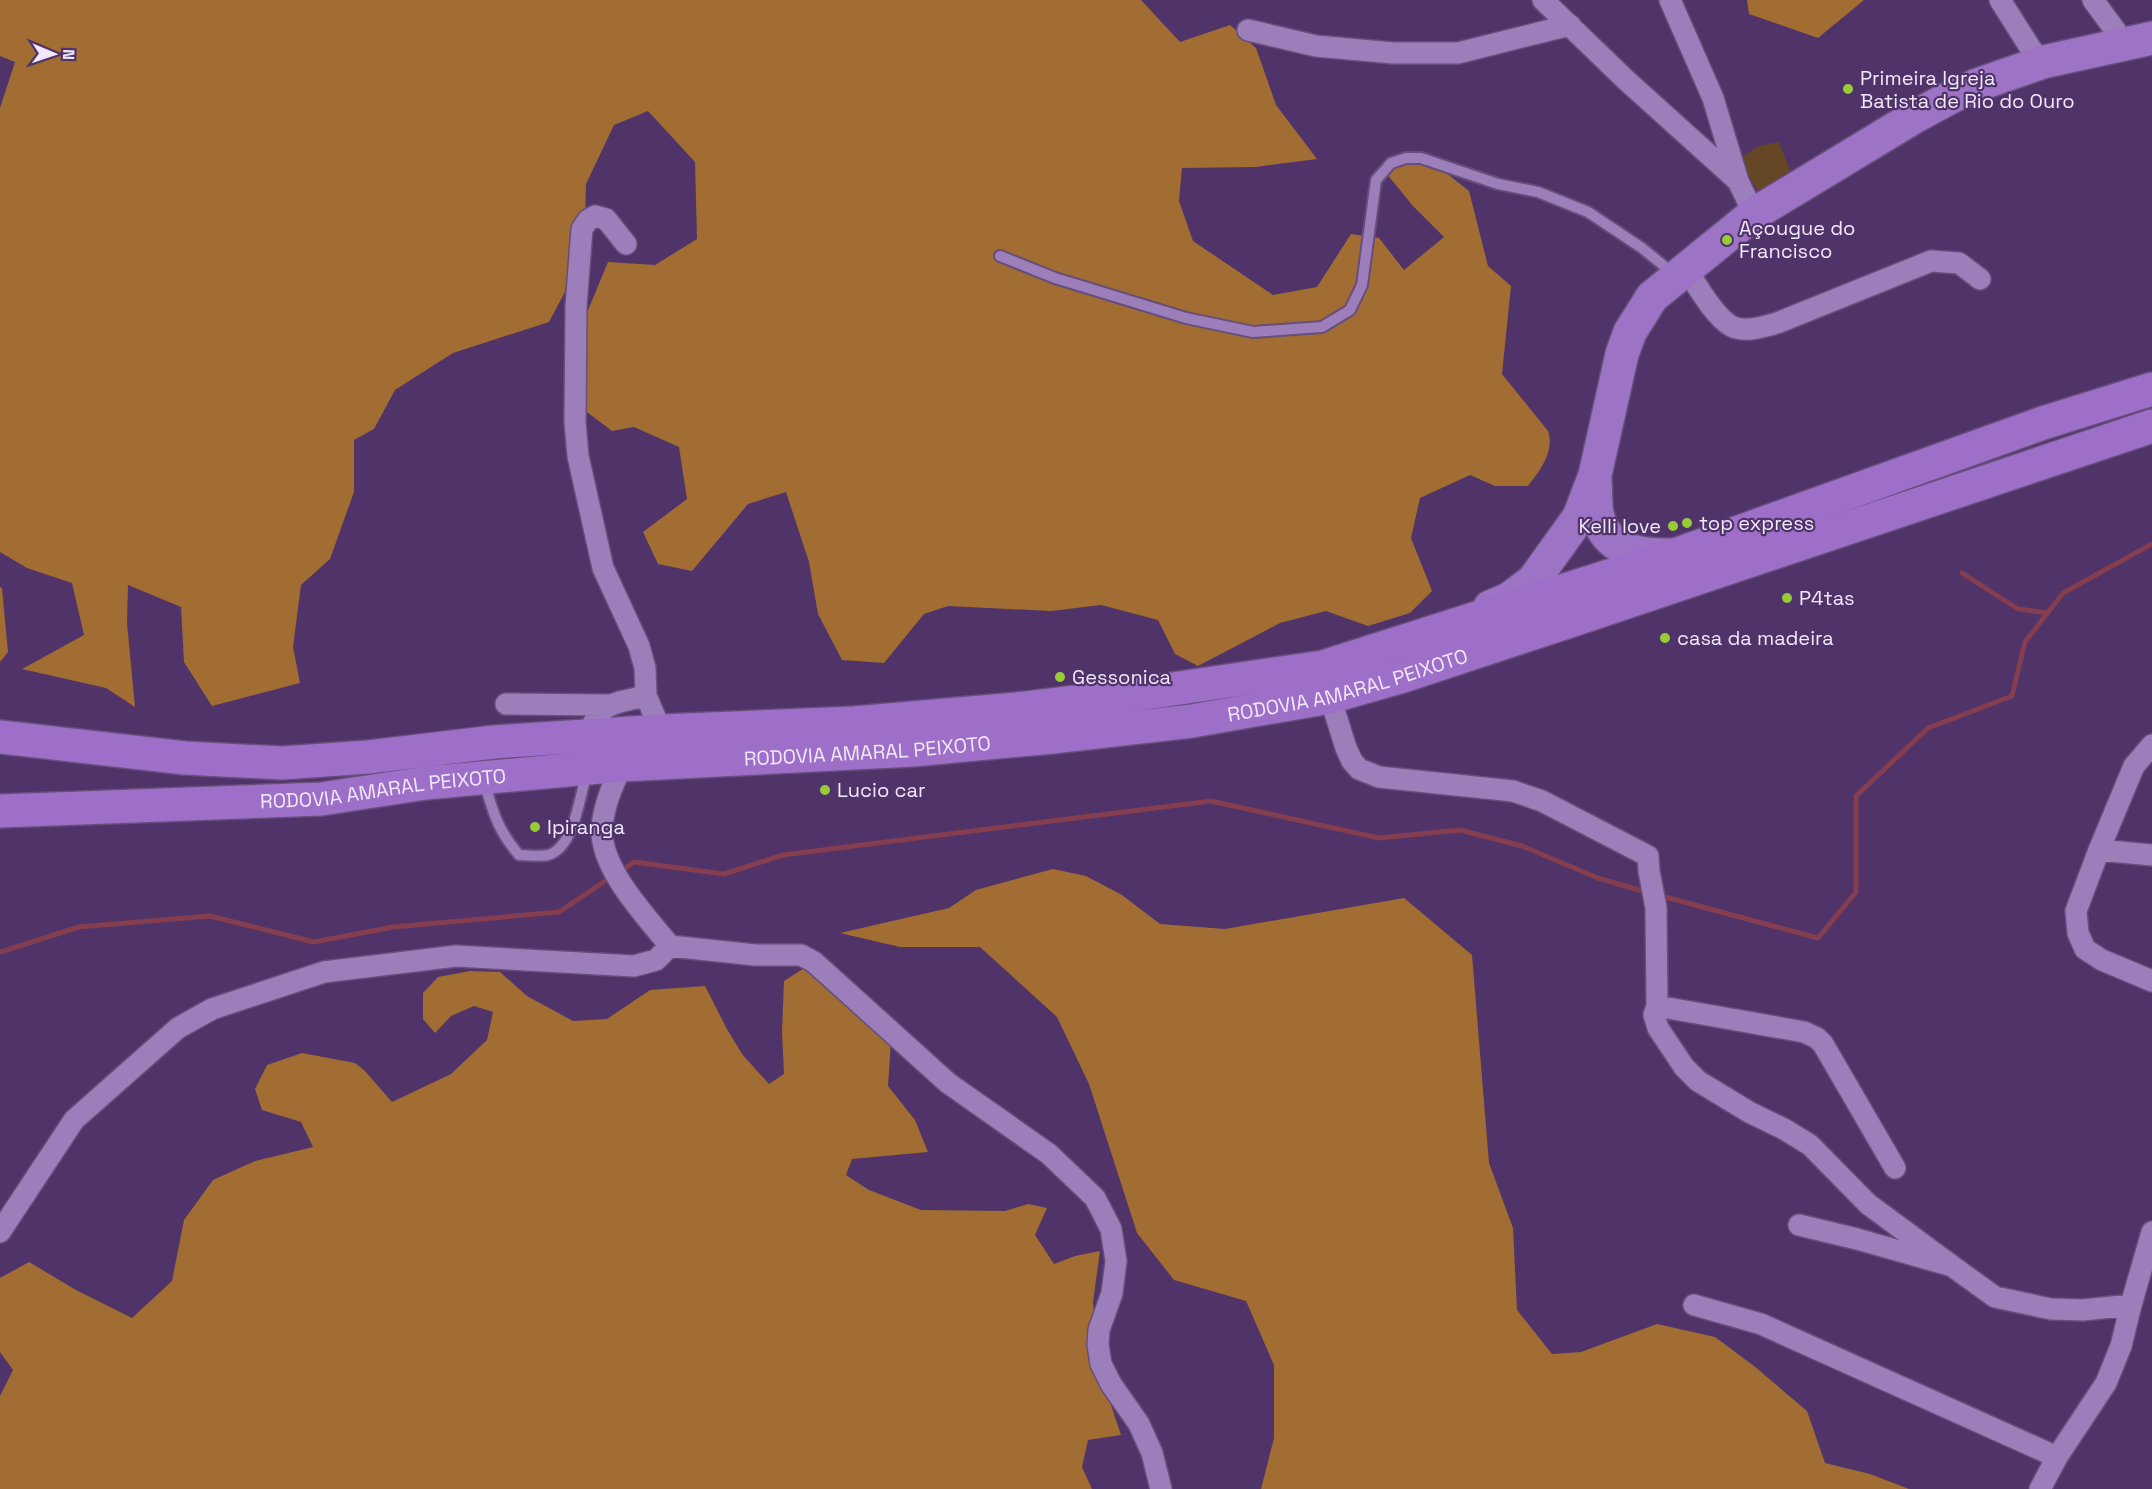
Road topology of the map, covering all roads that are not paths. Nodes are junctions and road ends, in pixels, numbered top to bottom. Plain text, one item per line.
1 (1544, 0) edge
2 (1670, 0) edge
3 (2000, 0) edge
4 (2093, 0) edge
5 (1570, 25) junction
6 (1248, 30) dead end
7 (2139, 41) edge
8 (2043, 62) junction
9 (1738, 181) junction
10 (1754, 214) junction
11 (626, 244) dead end
12 (1000, 256) dead end
13 (1681, 273) junction
14 (1980, 279) dead end
15 (2152, 389) edge
16 (2152, 426) edge
17 (1595, 475) junction
18 (1675, 555) junction
19 (1414, 639) junction
20 (646, 696) junction
21 (1330, 697) junction
22 (506, 704) dead end
23 (609, 705) junction
24 (661, 731) junction
25 (0, 737) edge
26 (2152, 745) edge
27 (588, 752) junction
28 (0, 753) edge
29 (185, 758) junction
30 (622, 765) junction
31 (483, 778) junction
32 (0, 797) edge
33 (183, 805) junction
34 (0, 811) edge
35 (2099, 850) junction
36 (2152, 855) edge
37 (670, 946) junction
38 (2152, 981) edge
39 (1656, 1006) junction
40 (1895, 1168) dead end
41 (1799, 1225) dead end
42 (0, 1232) edge
43 (2152, 1232) edge
44 (1952, 1266) junction
45 (1694, 1305) dead end
46 (2131, 1305) junction
47 (2057, 1457) junction
48 (1161, 1489) edge
49 (2040, 1489) edge

1 - 5 street
2 - 9 street
3 - 8 street
4 - 7 street
5 - 6 street
5 - 9 street
7 - 8 main road
8 - 10 main road
9 - 10 street
10 - 13 main road
11 - 20 street
12 - 13 lane
13 - 14 street
13 - 17 main road
15 - 18 highway, RODOVIA AMARAL PEIXOTO
16 - 21 highway, RODOVIA AMARAL PEIXOTO
17 - 18 main road
17 - 19 main road
18 - 19 highway, RODOVIA AMARAL PEIXOTO
19 - 24 highway, RODOVIA AMARAL PEIXOTO
20 - 23 street
20 - 24 street
21 - 30 highway, RODOVIA AMARAL PEIXOTO
21 - 39 street
22 - 23 street
23 - 27 street
24 - 27 highway, RODOVIA AMARAL PEIXOTO
25 - 29 highway, RODOVIA AMARAL PEIXOTO
26 - 35 street
27 - 29 highway, RODOVIA AMARAL PEIXOTO
27 - 30 highway, RODOVIA AMARAL PEIXOTO
27 - 31 highway, RODOVIA AMARAL PEIXOTO
27 - 31 lane
28 - 29 highway
30 - 37 street
31 - 33 highway, RODOVIA AMARAL PEIXOTO
32 - 33 highway
33 - 34 highway, RODOVIA AMARAL PEIXOTO
35 - 36 street
35 - 38 street
37 - 42 street
37 - 48 street
39 - 40 street
39 - 44 street
41 - 44 street
43 - 46 street
44 - 46 street
45 - 47 street
46 - 47 street
47 - 49 street

